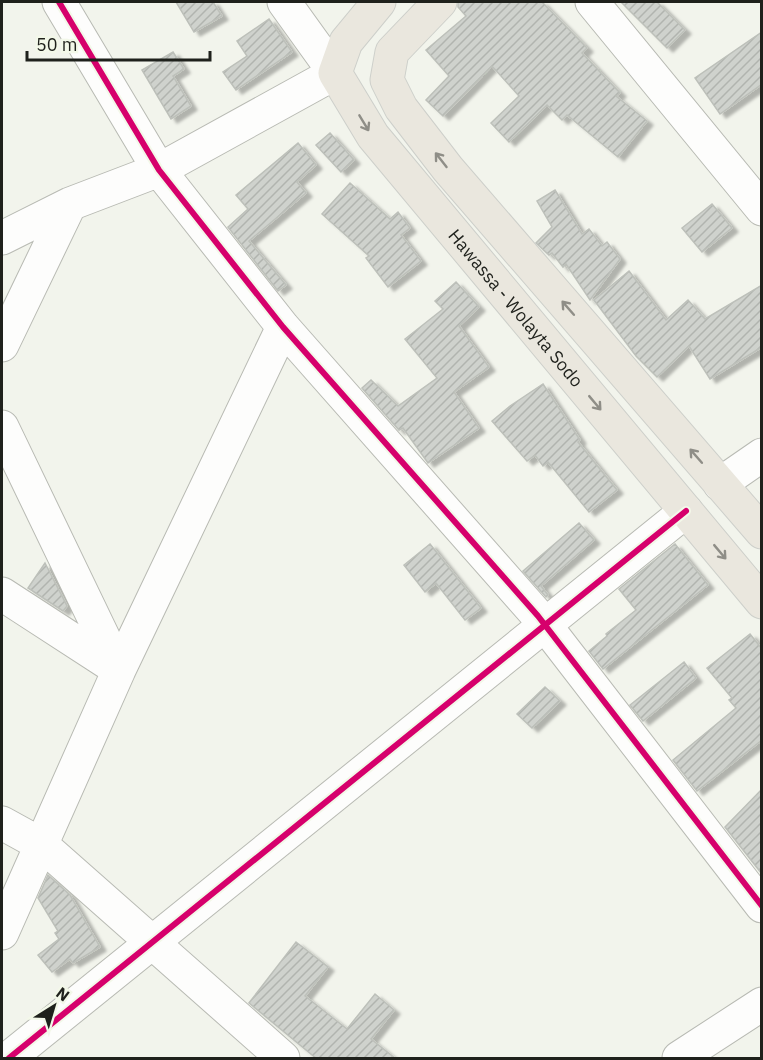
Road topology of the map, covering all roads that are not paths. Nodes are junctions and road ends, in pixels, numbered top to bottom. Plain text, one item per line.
1 (59, 2) edge
2 (284, 2) edge
3 (379, 2) edge
4 (441, 2) edge
5 (592, 2) edge
6 (335, 73) junction
7 (387, 80) junction
8 (159, 171) junction
9 (70, 204) junction
10 (762, 209) edge
11 (2, 238) edge
12 (283, 327) junction
13 (2, 345) edge
14 (2, 427) edge
15 (762, 455) edge
16 (720, 484) junction
17 (686, 512) junction
18 (762, 532) edge
19 (2, 594) edge
20 (762, 602) edge
21 (545, 626) junction
22 (119, 670) junction
23 (2, 823) edge
24 (42, 845) junction
25 (762, 906) edge
26 (2, 933) edge
27 (153, 943) junction
28 (762, 1004) edge
29 (9, 1059) edge
30 (283, 1059) edge
31 (679, 1059) edge

1 - 8 street
2 - 6 street
3 - 6 main road
4 - 7 main road
5 - 10 street
6 - 7 main road
6 - 8 street
6 -> 17 main road, Hawassa - Wolayta Sodo
16 -> 7 main road
8 - 9 street
8 - 12 street
9 - 11 street
9 - 13 street
12 - 21 street
12 - 22 street
14 - 22 street
15 - 16 street
16 - 17 main road
16 - 18 main road
17 -> 20 main road, Hawassa - Wolayta Sodo
17 - 21 street
19 - 22 street
21 - 25 street
21 - 27 street
22 - 24 street
23 - 24 street
24 - 26 street
24 - 27 street
27 - 29 street
27 - 30 street
28 - 31 street

